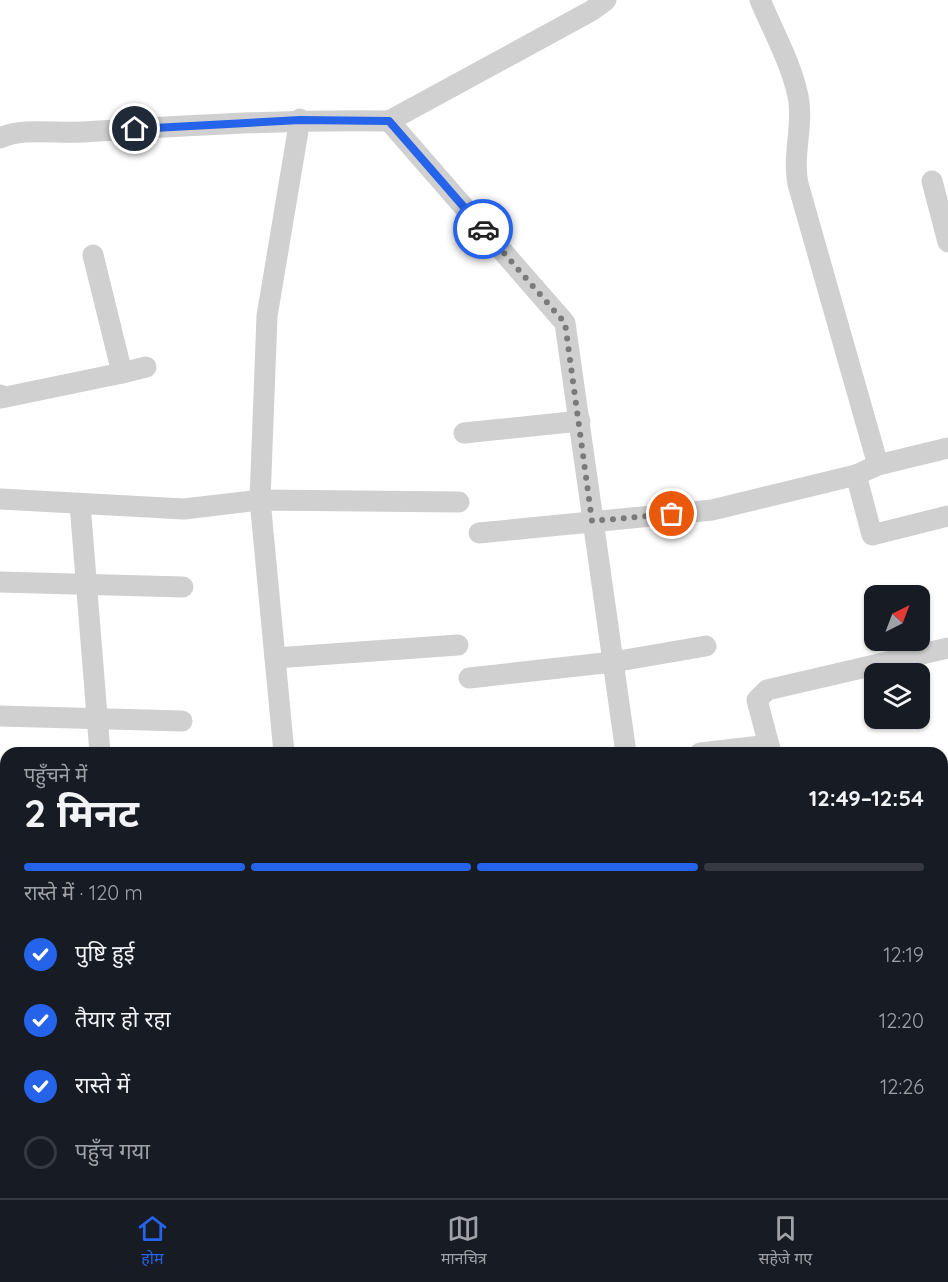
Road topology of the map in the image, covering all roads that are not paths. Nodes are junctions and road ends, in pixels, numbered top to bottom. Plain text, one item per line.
1 (606, 0) edge
2 (760, 0) edge
3 (300, 120) junction
4 (389, 121) junction
5 (0, 138) edge
6 (932, 181) dead end
7 (948, 242) edge
8 (93, 255) dead end
9 (146, 367) dead end
10 (122, 373) junction
11 (0, 397) edge
12 (580, 421) junction
13 (465, 433) dead end
14 (948, 448) edge
15 (878, 465) junction
16 (856, 475) junction
17 (0, 499) edge
18 (260, 500) junction
19 (459, 502) dead end
20 (80, 504) junction
21 (948, 516) edge
22 (592, 521) junction
23 (479, 533) dead end
24 (0, 582) edge
25 (85, 586) junction
26 (183, 587) dead end
27 (458, 645) dead end
28 (706, 646) dead end
29 (948, 648) edge
30 (275, 658) junction
31 (613, 662) junction
32 (470, 678) dead end
33 (0, 716) edge
34 (96, 717) junction
35 (182, 721) dead end
36 (99, 747) edge
37 (283, 747) edge
38 (625, 747) edge
39 (769, 747) edge

1 - 4 street
2 - 15 street
3 - 4 street
3 - 5 street
3 - 18 street
4 - 12 street
6 - 7 street
8 - 10 street
9 - 10 street
10 - 11 street
12 - 13 street
12 - 22 street
14 - 15 street
15 - 16 street
16 - 21 street
16 - 22 street
17 - 20 street
18 - 19 street
18 - 20 street
18 - 30 street
20 - 25 street
22 - 23 street
22 - 31 street
24 - 25 street
25 - 26 street
25 - 34 street
27 - 30 street
28 - 31 street
29 - 39 street
30 - 37 street
31 - 32 street
31 - 38 street
33 - 34 street
34 - 35 street
34 - 36 street

